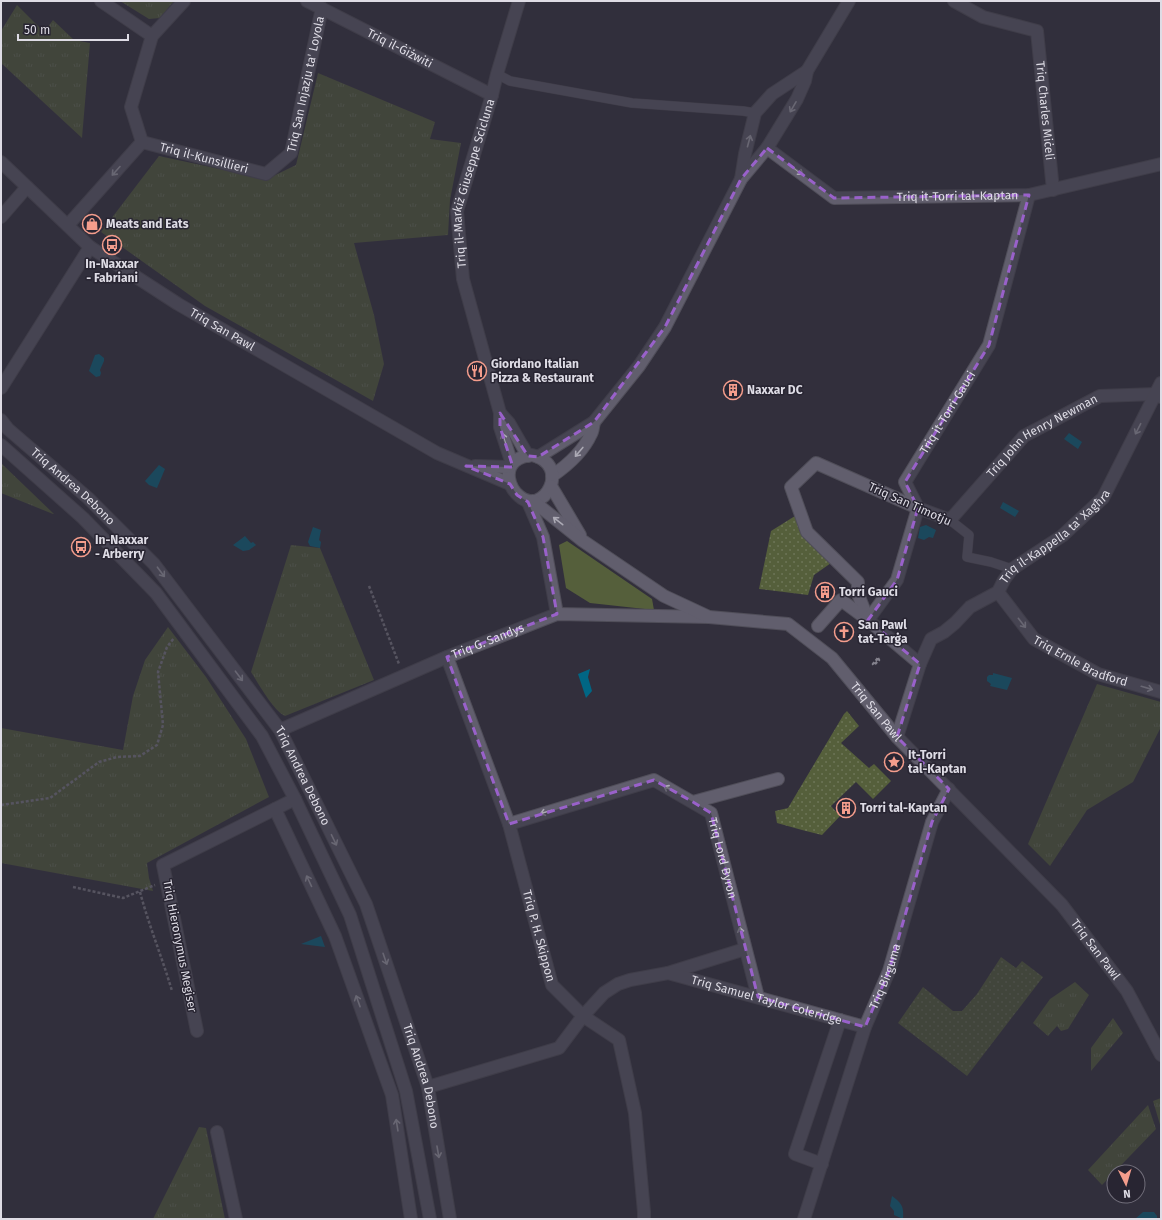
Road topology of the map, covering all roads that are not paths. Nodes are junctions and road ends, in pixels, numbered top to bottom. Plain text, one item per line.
1 (101, 1) edge
2 (184, 1) edge
3 (307, 1) edge
4 (519, 1) edge
5 (849, 1) edge
6 (954, 1) edge
7 (322, 8) junction
8 (152, 36) junction
9 (807, 71) junction
10 (497, 74) junction
11 (492, 95) junction
12 (755, 113) junction
13 (142, 142) junction
14 (767, 148) junction
15 (1, 162) edge
16 (1161, 164) edge
17 (266, 174) joint
18 (741, 179) junction
19 (27, 187) junction
20 (1053, 190) junction
21 (1030, 195) junction
22 (1, 217) edge
23 (68, 225) junction
24 (90, 247) junction
25 (1161, 383) edge
26 (1, 388) edge
27 (1159, 396) edge
28 (500, 413) junction
29 (1, 420) edge
30 (594, 422) junction
31 (1, 445) edge
32 (533, 456) junction
33 (466, 466) junction
34 (511, 466) junction
35 (552, 481) junction
36 (510, 484) junction
37 (531, 502) junction
38 (918, 508) junction
39 (950, 520) junction
40 (583, 541) junction
41 (1012, 570) junction
42 (998, 592) junction
43 (557, 614) junction
44 (709, 617) junction
45 (868, 620) junction
46 (818, 626) dead end
47 (447, 657) junction
48 (920, 664) junction
49 (1161, 692) edge
50 (280, 730) junction
51 (897, 737) junction
52 (778, 779) dead end
53 (949, 789) junction
54 (295, 799) junction
55 (693, 802) junction
56 (275, 809) junction
57 (509, 824) junction
58 (745, 949) junction
59 (668, 973) junction
60 (758, 997) junction
61 (583, 1016) junction
62 (840, 1020) junction
63 (865, 1027) junction
64 (197, 1031) dead end
65 (1161, 1055) edge
66 (428, 1087) junction
67 (217, 1132) dead end
68 (822, 1164) junction
69 (236, 1219) edge
70 (411, 1219) edge
71 (430, 1219) edge
72 (450, 1219) edge
73 (644, 1219) edge
74 (804, 1219) edge

1 - 8 street
2 - 8 street
3 - 7 street, Triq il-Ġiżwiti
4 - 10 street, Triq il-Markiż Giuseppe Scicluna
5 - 9 street
6 - 20 street, Triq Charles Miċeli
7 - 11 street, Triq il-Ġiżwiti
7 - 17 street, Triq San Injazju ta' Loyola
8 - 13 street
9 - 12 street
9 -> 14 street
10 - 11 street, Triq il-Markiż Giuseppe Scicluna
10 - 12 lane
11 - 28 street, Triq il-Markiż Giuseppe Scicluna
18 -> 12 street
13 - 17 street, Triq il-Kunsillieri
13 -> 23 street
14 - 18 street
14 -> 21 street, Triq it-Torri tal-Kaptan
15 - 19 street, Triq San Pawl
16 - 20 street, Triq it-Torri tal-Kaptan
18 - 30 street
19 - 22 street
19 - 23 street, Triq San Pawl
20 - 21 street, Triq it-Torri tal-Kaptan
21 - 38 street, Triq it-Torri Gauci
23 - 24 street, Triq San Pawl
24 - 26 street
24 - 33 street, Triq San Pawl
25 - 27 street, Triq il-Kappella ta' Xagħra
27 - 39 street, Triq John Henry Newman
27 -> 41 street, Triq il-Kappella ta' Xagħra
28 - 32 street, Triq il-Markiż Giuseppe Scicluna
34 -> 28 street, Triq il-Markiż Giuseppe Scicluna
29 -> 50 street, Triq Andrea Debono
30 - 32 street
30 -> 35 street
31 - 54 street, Triq Andrea Debono
32 - 34 street, Triq San Pawl
32 - 35 street, Triq San Pawl
33 - 34 street, Triq San Pawl
33 - 36 street, Triq San Pawl
34 - 36 street
35 - 37 street
35 - 40 street, Triq San Pawl
36 - 37 street, Triq San Pawl
40 -> 37 street, Triq San Pawl
37 - 43 street
38 - 39 street, Triq San Timotju
38 - 45 street
38 - 45 street, Triq San Timotju
39 - 41 lane, Triq San Timotju
40 - 44 street, Triq San Pawl
41 - 42 street, Triq il-Kappella ta' Xagħra
42 - 48 street, Triq il-Kappella ta' Xagħra
42 -> 49 street, Triq Ernle Bradford
43 - 44 street, Triq G. Sandys
43 - 47 street, Triq G. Sandys
44 - 51 street, Triq San Pawl
45 - 46 street
45 - 48 street
47 - 50 street, Triq G. Sandys
47 - 57 street, Triq P. H. Skippon
48 - 51 street, Triq il-Kappella ta' Xagħra
50 -> 66 street, Triq Andrea Debono
51 - 53 street, Triq San Pawl
52 - 55 street
53 - 63 street, Triq Birguma
53 - 65 street, Triq San Pawl
54 - 56 street
54 - 71 street, Triq Andrea Debono
55 -> 57 street, Triq Lord Byron
58 -> 55 street, Triq Lord Byron
56 - 64 street, Triq Hieronymus Megiser
70 -> 56 street
57 - 61 street, Triq P. H. Skippon
58 - 59 street, Triq Samuel Taylor Coleridge
58 - 60 street, Triq Lord Byron
59 - 60 street, Triq Samuel Taylor Coleridge
59 - 61 street, Triq Samuel Taylor Coleridge
60 - 62 street, Triq Samuel Taylor Coleridge
61 - 66 street, Triq Samuel Taylor Coleridge
61 - 73 street, Triq P. H. Skippon
62 - 63 street, Triq Samuel Taylor Coleridge
62 - 68 street
63 - 68 street, Triq Birguma
66 -> 72 street, Triq Andrea Debono
67 - 69 street
68 - 74 street, Triq Birguma

